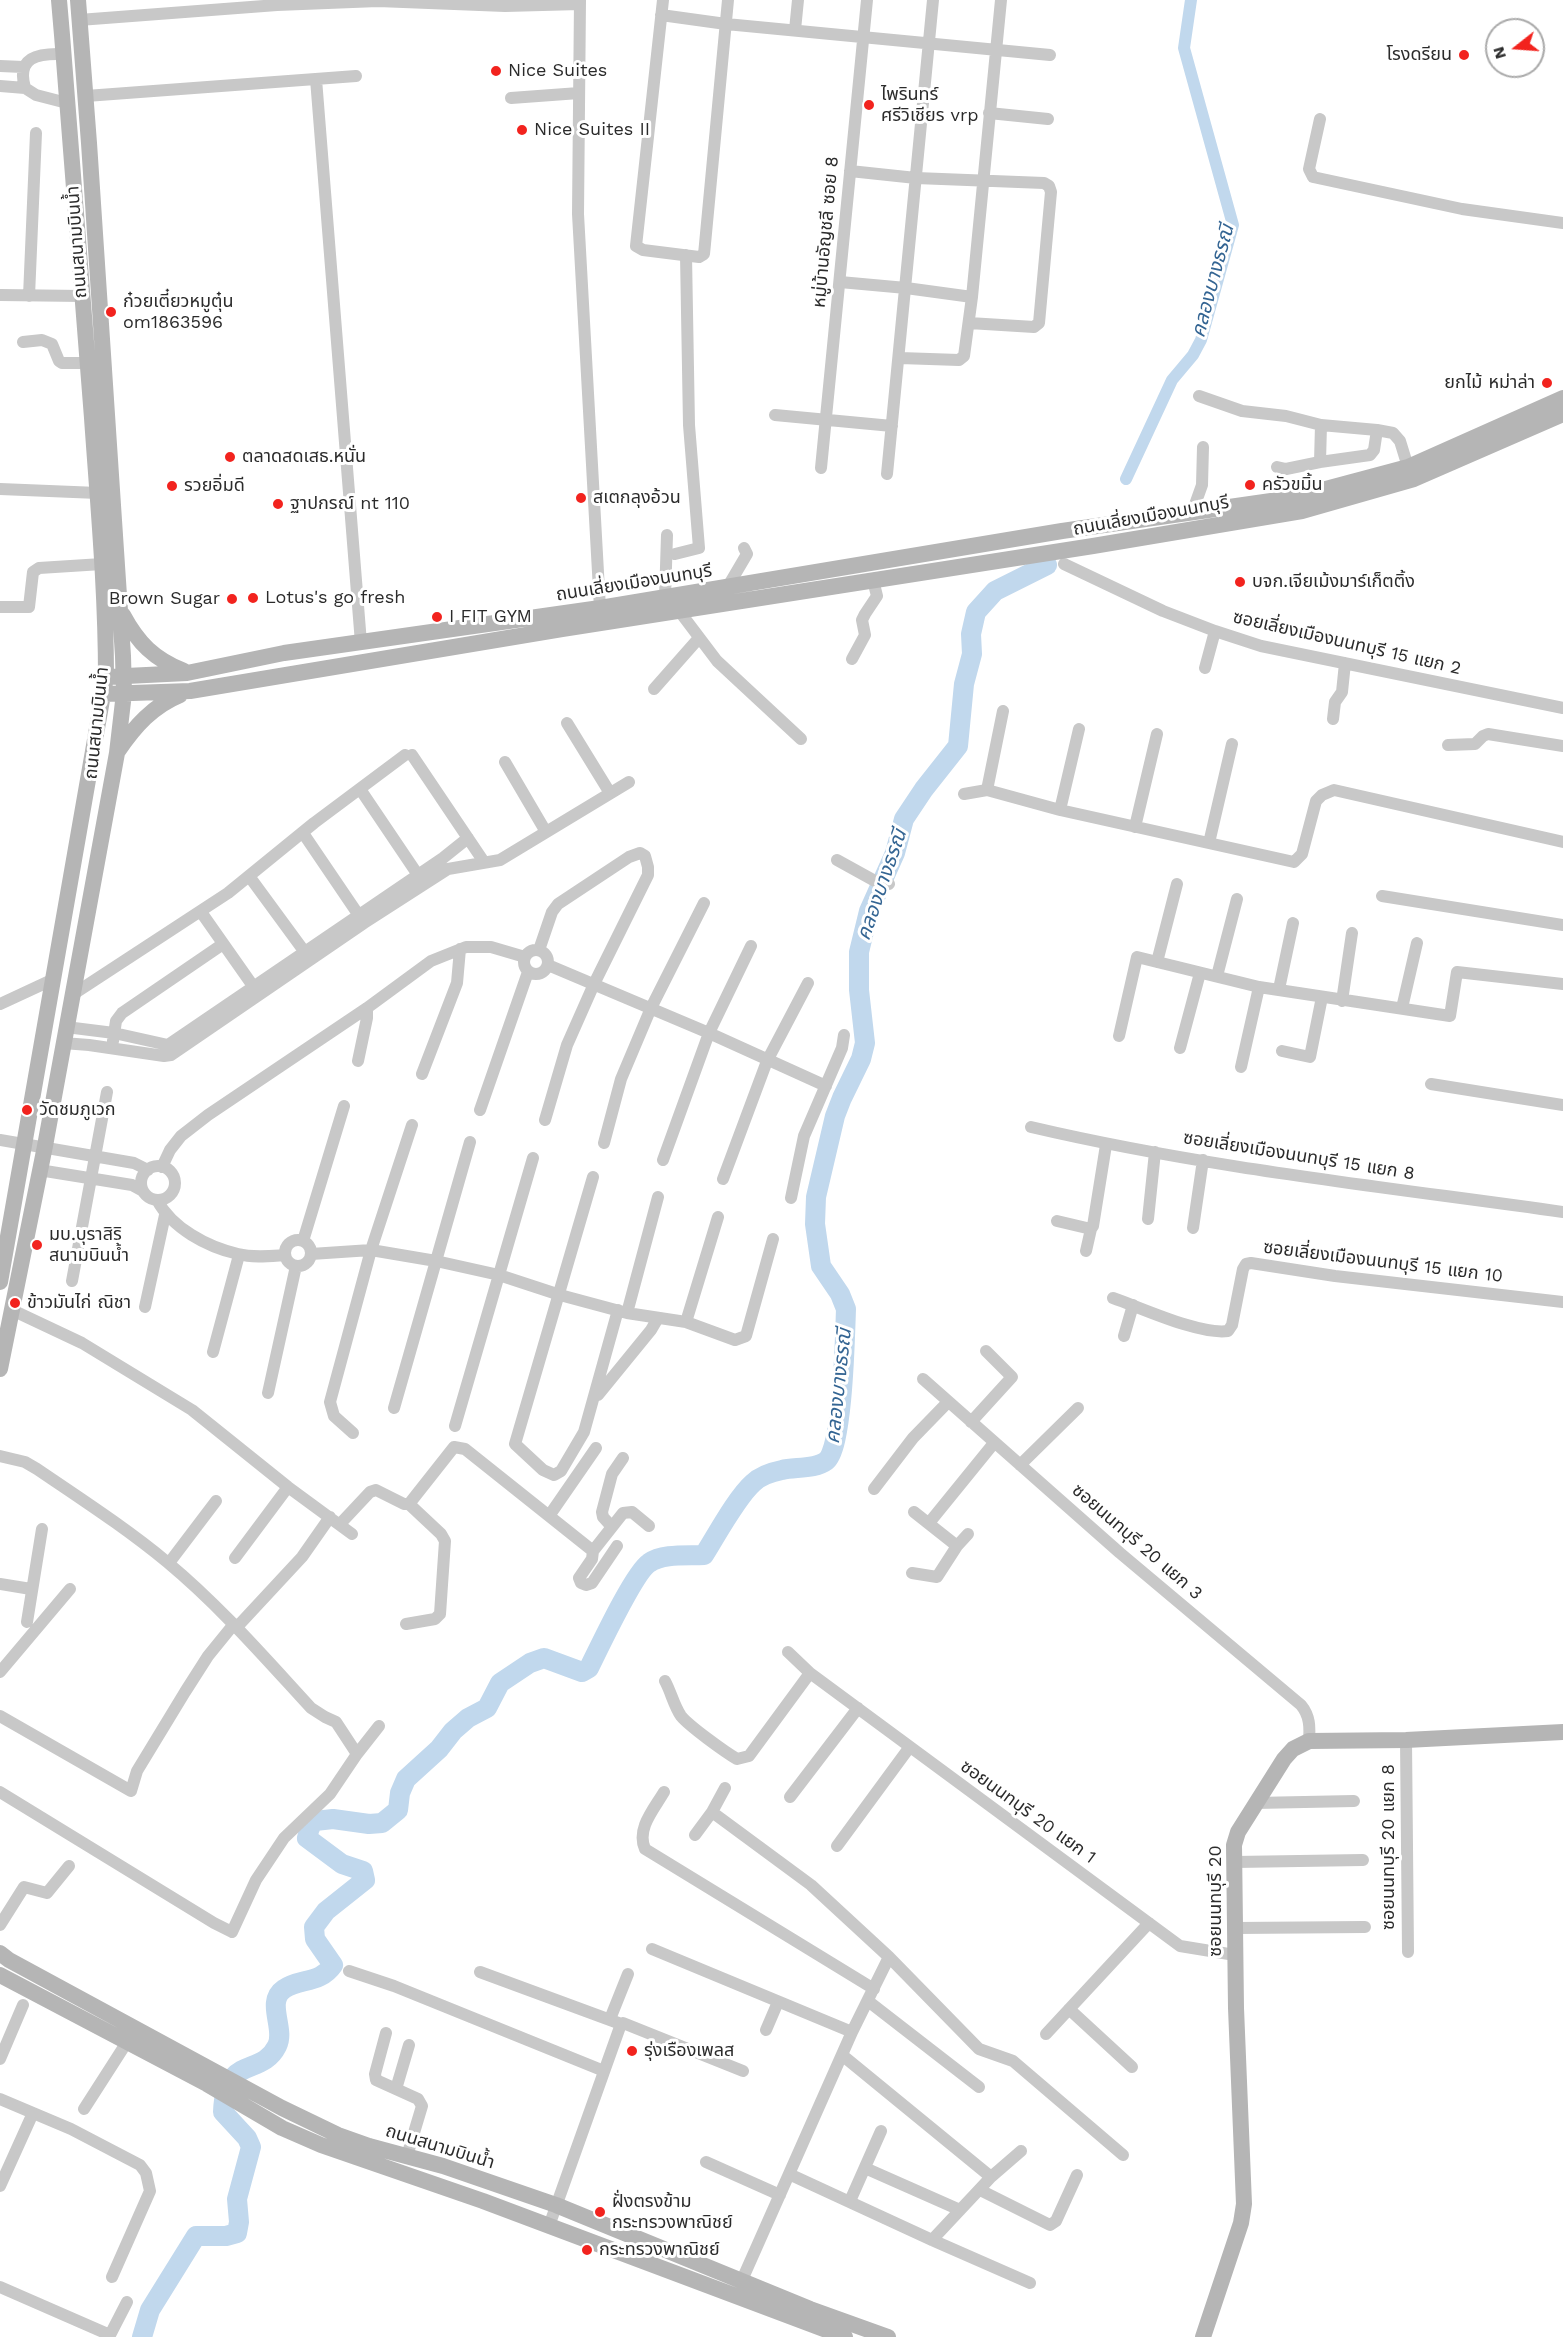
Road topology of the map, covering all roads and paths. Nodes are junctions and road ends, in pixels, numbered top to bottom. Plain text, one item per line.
1 (59, 0) edge
2 (78, 0) edge
3 (663, 0) edge
4 (728, 0) edge
5 (798, 0) edge
6 (867, 0) edge
7 (933, 0) edge
8 (1001, 0) edge
9 (378, 1) edge
10 (580, 2) edge
11 (661, 15) junction
12 (79, 20) junction
13 (726, 24) junction
14 (795, 30) junction
15 (863, 36) junction
16 (929, 43) junction
17 (996, 50) junction
18 (63, 54) junction
19 (1050, 55) dead end
20 (0, 66) edge
21 (23, 67) junction
22 (356, 76) dead end
23 (316, 79) junction
24 (0, 86) edge
25 (25, 88) junction
26 (579, 93) junction
27 (86, 96) junction
28 (511, 98) dead end
29 (67, 103) junction
30 (989, 113) junction
31 (1048, 119) dead end
32 (1320, 119) dead end
33 (36, 133) dead end
34 (89, 143) junction
35 (72, 144) junction
36 (850, 171) junction
37 (916, 178) junction
38 (983, 181) junction
39 (1563, 223) edge
40 (686, 255) junction
41 (840, 282) junction
42 (906, 288) junction
43 (0, 295) edge
44 (29, 296) junction
45 (83, 296) junction
46 (972, 297) junction
47 (969, 323) junction
48 (23, 342) dead end
49 (900, 358) junction
50 (88, 363) junction
51 (1199, 396) dead end
52 (1563, 398) edge
53 (1563, 414) edge
54 (775, 415) dead end
55 (826, 421) junction
56 (1321, 425) junction
57 (892, 426) junction
58 (1377, 430) junction
59 (1203, 447) dead end
60 (1320, 462) junction
61 (1277, 467) dead end
62 (1407, 467) junction
63 (821, 468) dead end
64 (887, 474) dead end
65 (0, 489) edge
66 (98, 493) junction
67 (1192, 513) junction
68 (667, 535) dead end
69 (744, 548) dead end
70 (675, 554) dead end
71 (882, 563) junction
72 (102, 564) junction
73 (1064, 564) dead end
74 (873, 580) junction
75 (727, 588) junction
76 (665, 598) junction
77 (0, 607) edge
78 (600, 608) junction
79 (120, 609) junction
80 (680, 612) junction
81 (1215, 631) junction
82 (699, 638) junction
83 (361, 643) junction
84 (852, 658) dead end
85 (1345, 663) junction
86 (1205, 668) dead end
87 (187, 673) junction
88 (124, 676) junction
89 (106, 677) junction
90 (654, 689) dead end
91 (190, 691) junction
92 (124, 693) junction
93 (104, 694) junction
94 (1563, 708) edge
95 (1003, 711) dead end
96 (1333, 719) dead end
97 (567, 723) dead end
98 (1079, 729) dead end
99 (1157, 734) dead end
100 (801, 739) dead end
101 (1232, 744) dead end
102 (1448, 745) dead end
103 (1563, 746) edge
104 (117, 753) junction
105 (506, 762) dead end
106 (629, 782) dead end
107 (360, 789) junction
108 (987, 790) junction
109 (610, 793) junction
110 (964, 794) dead end
111 (1060, 810) junction
112 (1135, 827) junction
113 (546, 832) junction
114 (303, 833) junction
115 (468, 838) junction
116 (1563, 842) edge
117 (1209, 843) junction
118 (837, 860) dead end
119 (484, 862) junction
120 (446, 863) junction
121 (418, 874) junction
122 (249, 876) junction
123 (884, 883) dead end
124 (1177, 884) dead end
125 (1382, 896) dead end
126 (1237, 899) dead end
127 (704, 903) dead end
128 (201, 912) junction
129 (361, 919) junction
130 (1293, 923) dead end
131 (1563, 925) edge
132 (1352, 933) dead end
133 (1417, 943) dead end
134 (223, 944) junction
135 (751, 946) dead end
136 (460, 950) junction
137 (539, 950) junction
138 (304, 951) junction
139 (525, 957) junction
140 (1157, 962) junction
141 (548, 965) junction
142 (528, 972) junction
143 (1200, 973) junction
144 (1217, 976) junction
145 (54, 979) junction
146 (808, 983) dead end
147 (594, 984) junction
148 (1563, 984) edge
149 (252, 986) junction
150 (1259, 987) junction
151 (1279, 989) junction
152 (72, 995) junction
153 (1322, 997) junction
154 (1342, 1000) junction
155 (0, 1004) edge
156 (231, 1008) junction
157 (367, 1008) junction
158 (651, 1008) junction
159 (1402, 1008) junction
160 (46, 1025) junction
161 (709, 1033) junction
162 (114, 1034) junction
163 (844, 1035) dead end
164 (1119, 1036) dead end
165 (63, 1043) junction
166 (111, 1048) junction
167 (1180, 1048) dead end
168 (170, 1050) junction
169 (1282, 1051) dead end
170 (40, 1055) junction
171 (358, 1061) dead end
172 (766, 1061) junction
173 (1241, 1067) dead end
174 (422, 1074) dead end
175 (1431, 1084) dead end
176 (826, 1086) junction
177 (107, 1092) dead end
178 (1563, 1105) edge
179 (344, 1106) dead end
180 (480, 1110) dead end
181 (545, 1120) dead end
182 (412, 1125) dead end
183 (1031, 1127) dead end
184 (0, 1140) edge
185 (470, 1143) dead end
186 (604, 1143) dead end
187 (26, 1144) junction
188 (1106, 1145) junction
189 (45, 1146) junction
190 (1155, 1152) junction
191 (94, 1155) junction
192 (533, 1158) dead end
193 (1203, 1160) junction
194 (663, 1161) dead end
195 (162, 1167) junction
196 (39, 1170) junction
197 (148, 1170) junction
198 (593, 1177) dead end
199 (90, 1179) junction
200 (723, 1179) dead end
201 (143, 1191) junction
202 (658, 1197) dead end
203 (790, 1198) dead end
204 (157, 1200) junction
205 (1563, 1212) edge
206 (165, 1215) junction
207 (718, 1217) dead end
208 (1148, 1219) dead end
209 (1056, 1221) dead end
210 (1193, 1228) dead end
211 (1091, 1229) junction
212 (773, 1239) dead end
213 (303, 1240) junction
214 (371, 1250) junction
215 (1086, 1251) dead end
216 (311, 1254) junction
217 (239, 1255) junction
218 (285, 1255) junction
219 (436, 1261) junction
220 (296, 1266) junction
221 (499, 1275) junction
222 (72, 1281) dead end
223 (0, 1282) edge
224 (560, 1295) junction
225 (1113, 1298) dead end
226 (1563, 1302) edge
227 (1133, 1305) junction
228 (145, 1307) dead end
229 (12, 1310) junction
230 (623, 1311) junction
231 (658, 1318) junction
232 (686, 1322) junction
233 (1124, 1336) dead end
234 (986, 1351) dead end
235 (213, 1352) dead end
236 (0, 1370) edge
237 (923, 1379) dead end
238 (268, 1393) dead end
239 (594, 1400) junction
240 (948, 1402) junction
241 (394, 1408) dead end
242 (1078, 1408) dead end
243 (971, 1422) junction
244 (455, 1426) dead end
245 (352, 1433) dead end
246 (994, 1443) junction
247 (596, 1448) dead end
248 (0, 1456) edge
249 (623, 1458) dead end
250 (1020, 1465) junction
251 (288, 1487) junction
252 (874, 1489) dead end
253 (216, 1501) dead end
254 (409, 1504) junction
255 (914, 1512) dead end
256 (549, 1516) junction
257 (335, 1520) junction
258 (929, 1523) junction
259 (649, 1526) dead end
260 (612, 1527) junction
261 (42, 1529) dead end
262 (352, 1534) dead end
263 (968, 1534) dead end
264 (617, 1546) dead end
265 (957, 1546) junction
266 (593, 1551) junction
267 (235, 1558) dead end
268 (169, 1563) junction
269 (912, 1573) dead end
270 (0, 1584) edge
271 (32, 1589) junction
272 (70, 1589) dead end
273 (27, 1622) dead end
274 (406, 1624) dead end
275 (235, 1625) junction
276 (788, 1652) dead end
277 (0, 1672) edge
278 (810, 1673) junction
279 (665, 1681) dead end
280 (858, 1708) junction
281 (0, 1716) edge
282 (379, 1726) dead end
283 (1563, 1732) edge
284 (1406, 1740) junction
285 (1309, 1741) junction
286 (909, 1748) junction
287 (357, 1754) junction
288 (725, 1788) dead end
289 (0, 1792) edge
290 (664, 1792) dead end
291 (790, 1797) dead end
292 (1354, 1801) dead end
293 (1255, 1803) junction
294 (712, 1812) junction
295 (695, 1835) dead end
296 (837, 1846) dead end
297 (1363, 1860) dead end
298 (1235, 1862) junction
299 (69, 1866) dead end
300 (1149, 1923) junction
301 (0, 1925) edge
302 (1365, 1927) dead end
303 (1236, 1928) junction
304 (652, 1949) dead end
305 (1408, 1952) dead end
306 (0, 1953) edge
307 (1235, 1955) junction
308 (889, 1958) junction
309 (349, 1971) dead end
310 (480, 1972) dead end
311 (628, 1974) dead end
312 (0, 1975) edge
313 (874, 1989) junction
314 (868, 2001) junction
315 (778, 2002) junction
316 (23, 2005) dead end
317 (1069, 2009) junction
318 (615, 2022) junction
319 (766, 2030) dead end
320 (852, 2032) junction
321 (386, 2033) dead end
322 (1046, 2034) dead end
323 (127, 2042) junction
324 (410, 2045) dead end
325 (842, 2055) junction
326 (0, 2059) edge
327 (1132, 2067) dead end
328 (604, 2071) junction
329 (743, 2071) dead end
330 (210, 2077) junction
331 (979, 2087) dead end
332 (396, 2089) junction
333 (237, 2092) junction
334 (0, 2098) edge
335 (84, 2109) dead end
336 (33, 2113) junction
337 (881, 2132) dead end
338 (1021, 2151) dead end
339 (1123, 2155) dead end
340 (407, 2156) junction
341 (706, 2162) dead end
342 (865, 2168) junction
343 (789, 2174) junction
344 (1077, 2175) dead end
345 (991, 2177) junction
346 (1, 2179) edge
347 (980, 2190) junction
348 (780, 2195) junction
349 (850, 2201) junction
350 (556, 2205) junction
351 (960, 2210) junction
352 (549, 2226) junction
353 (932, 2240) junction
354 (112, 2277) dead end
355 (742, 2280) junction
356 (1030, 2283) dead end
357 (0, 2287) edge
358 (127, 2302) dead end
359 (109, 2336) edge
360 (844, 2337) edge
361 (888, 2337) edge
362 (1203, 2337) edge

1 - 18 main road, ถนนสนามบินน้ำ
2 - 12 main road, ถนนสนามบินน้ำ
3 - 11 street
4 - 13 street
5 - 14 street
6 - 15 street, หมู่บ้านอัญชลี ซอย 8
7 - 16 street
8 - 17 street
9 - 10 street
9 - 12 street
10 - 26 street
11 - 13 street
11 - 40 street
12 - 27 main road, ถนนสนามบินน้ำ
13 - 14 street
13 - 40 street
14 - 15 street
15 - 16 street
15 - 36 street, หมู่บ้านอัญชลี ซอย 8
16 - 17 street
16 - 37 street
17 - 19 street
17 - 30 street
18 - 21 street
18 - 29 main road, ถนนสนามบินน้ำ
20 - 21 street
21 - 25 street
22 - 23 street
23 - 27 street
23 - 83 street
24 - 25 street
25 - 29 street
26 - 28 street
26 - 78 street
27 - 34 main road, ถนนสนามบินน้ำ
29 - 35 main road, ถนนสนามบินน้ำ
30 - 31 street
30 - 38 street
32 - 39 street
33 - 44 street
34 - 35 main road
34 - 79 main road, ถนนสนามบินน้ำ
35 - 45 main road, ถนนสนามบินน้ำ
36 - 37 street
36 - 41 street, หมู่บ้านอัญชลี ซอย 8
37 - 38 street
37 - 42 street
38 - 46 street
38 - 47 street
40 - 70 street
41 - 42 street
41 - 55 street, หมู่บ้านอัญชลี ซอย 8
42 - 46 street
42 - 49 street
43 - 44 street
44 - 45 street
45 - 50 main road, ถนนสนามบินน้ำ
46 - 47 street
47 - 49 street
48 - 50 street
49 - 57 street
50 - 66 main road, ถนนสนามบินน้ำ
51 - 56 street
52 - 62 main road, ถนนเลี่ยงเมืองนนทบุรี
53 - 74 main road, ถนนเลี่ยงเมืองนนทบุรี
54 - 55 street
55 - 57 street
55 - 63 street, หมู่บ้านอัญชลี ซอย 8
56 - 58 street
56 - 60 street
57 - 64 street
58 - 60 street
58 - 62 street
59 - 67 street
60 - 61 street
62 - 67 main road, ถนนเลี่ยงเมืองนนทบุรี
65 - 66 street
66 - 72 main road, ถนนสนามบินน้ำ
67 - 71 main road, ถนนเลี่ยงเมืองนนทบุรี
68 - 76 street
69 - 75 street
71 - 74 main road
71 - 75 main road, ถนนเลี่ยงเมืองนนทบุรี
72 - 77 street
72 - 89 main road, ถนนสนามบินน้ำ
73 - 81 street, ซอยเลี่ยงเมืองนนทบุรี 15 แยก 2
74 - 80 main road, ถนนเลี่ยงเมืองนนทบุรี
74 - 84 street
75 - 76 main road, ถนนเลี่ยงเมืองนนทบุรี
76 - 78 main road, ถนนเลี่ยงเมืองนนทบุรี
78 - 83 main road, ถนนเลี่ยงเมืองนนทบุรี
79 - 87 main road
79 - 88 main road, ถนนสนามบินน้ำ
80 - 82 street
80 - 91 main road, ถนนเลี่ยงเมืองนนทบุรี
81 - 85 street, ซอยเลี่ยงเมืองนนทบุรี 15 แยก 2
81 - 86 street
82 - 90 street
82 - 100 street
83 - 87 main road, ถนนเลี่ยงเมืองนนทบุรี
85 - 94 street, ซอยเลี่ยงเมืองนนทบุรี 15 แยก 2
85 - 96 street
87 - 88 main road, ถนนเลี่ยงเมืองนนทบุรี
88 - 89 main road, ถนนเลี่ยงเมืองนนทบุรี
88 - 92 main road, ถนนสนามบินน้ำ
89 - 93 main road, ถนนสนามบินน้ำ
91 - 92 main road, ถนนเลี่ยงเมืองนนทบุรี
91 - 104 main road
92 - 93 main road, ถนนเลี่ยงเมืองนนทบุรี
92 - 104 main road, ถนนสนามบินน้ำ
93 - 145 main road, ถนนสนามบินน้ำ
95 - 108 street
97 - 109 street
98 - 111 street
99 - 112 street
101 - 117 street
102 - 103 street
104 - 152 main road, ถนนสนามบินน้ำ
105 - 113 street
106 - 109 street
107 - 114 street
107 - 115 street
107 - 121 street
108 - 110 street
108 - 111 street
109 - 113 street
111 - 112 street
112 - 117 street
113 - 119 street
114 - 122 street
114 - 129 street
115 - 119 street
115 - 120 street
116 - 117 street
118 - 123 street
119 - 120 street
120 - 121 street
120 - 129 street
121 - 129 street
122 - 128 street
122 - 138 street
124 - 140 street
125 - 131 street
126 - 144 street
127 - 158 street
128 - 134 street
128 - 152 street
129 - 138 street
129 - 156 street
130 - 151 street
132 - 154 street
133 - 159 street
134 - 149 street
134 - 162 street
135 - 161 street
136 - 139 street
136 - 157 street
136 - 174 street
137 - 139 street
137 - 141 street
137 - 147 street
138 - 149 street
139 - 142 street
140 - 143 street
140 - 164 street
141 - 142 street
141 - 147 street
142 - 180 street
143 - 144 street
143 - 167 street
144 - 150 street
145 - 155 street
145 - 160 main road, ถนนสนามบินน้ำ
146 - 172 street
147 - 158 street
147 - 181 street
148 - 159 street
149 - 156 street
150 - 151 street
150 - 173 street
151 - 153 street
152 - 165 main road, ถนนสนามบินน้ำ
153 - 154 street
153 - 169 street
154 - 159 street
156 - 168 street
157 - 171 street
157 - 195 street
158 - 161 street
158 - 186 street
160 - 165 main road
160 - 170 main road, ถนนสนามบินน้ำ
161 - 172 street
161 - 194 street
162 - 165 street
162 - 166 street
162 - 168 street
163 - 176 street
165 - 166 street
165 - 170 main road
165 - 189 main road, ถนนสนามบินน้ำ
166 - 168 street
170 - 187 main road, ถนนสนามบินน้ำ
172 - 176 street
172 - 200 street
175 - 178 street
176 - 203 street
177 - 191 street
179 - 213 street
182 - 214 street
183 - 188 street, ซอยเลี่ยงเมืองนนทบุรี 15 แยก 8
184 - 187 street
185 - 219 street
187 - 189 street
187 - 223 main road, ถนนสนามบินน้ำ
188 - 190 street, ซอยเลี่ยงเมืองนนทบุรี 15 แยก 8
188 - 211 street
189 - 191 street
189 - 196 main road, ถนนสนามบินน้ำ
190 - 193 street, ซอยเลี่ยงเมืองนนทบุรี 15 แยก 8
190 - 208 street
191 - 197 street
191 - 199 street
192 - 221 street
193 - 205 street, ซอยเลี่ยงเมืองนนทบุรี 15 แยก 8
193 - 210 street
195 - 197 street
195 - 204 street
196 - 199 street
196 - 229 main road, ถนนสนามบินน้ำ
197 - 201 street
198 - 224 street
199 - 201 street
199 - 222 street
201 - 204 street
202 - 230 street
204 - 206 street
206 - 217 street
206 - 228 street
207 - 232 street
209 - 211 street
211 - 215 street
212 - 232 street
213 - 216 street
213 - 218 street
214 - 216 street
214 - 219 street
214 - 245 street
216 - 220 street
217 - 218 street
217 - 235 street
218 - 220 street
219 - 221 street
219 - 241 street
220 - 238 street
221 - 224 street
221 - 244 street
224 - 230 street
224 - 239 street
225 - 227 street, ซอยเลี่ยงเมืองนนทบุรี 15 แยก 10
226 - 227 street, ซอยเลี่ยงเมืองนนทบุรี 15 แยก 10
227 - 233 street
229 - 236 main road, ถนนสนามบินน้ำ
229 - 251 street
230 - 231 street
230 - 239 street
231 - 232 street
231 - 239 street
234 - 243 street
237 - 240 street, ซอยนนทบุรี 20 แยก 3
240 - 243 street, ซอยนนทบุรี 20 แยก 3
240 - 252 street
242 - 250 street
243 - 246 street, ซอยนนทบุรี 20 แยก 3
246 - 250 street, ซอยนนทบุรี 20 แยก 3
246 - 258 street
247 - 256 street
248 - 268 street
249 - 260 street
250 - 285 street, ซอยนนทบุรี 20 แยก 3
251 - 257 street
251 - 267 street
253 - 268 street
254 - 256 street
254 - 257 street
254 - 274 street
255 - 258 street
256 - 266 street
257 - 262 street
257 - 275 street
258 - 265 street
259 - 260 street
260 - 266 street
261 - 271 street
263 - 265 street
264 - 266 street
265 - 269 street
268 - 275 street
270 - 271 street
271 - 273 street
272 - 277 street
275 - 281 street
275 - 287 street
276 - 278 street, ซอยนนทบุรี 20 แยก 1
278 - 279 street
278 - 280 street, ซอยนนทบุรี 20 แยก 1
280 - 286 street, ซอยนนทบุรี 20 แยก 1
280 - 291 street
282 - 287 street
283 - 284 main road
284 - 285 main road
284 - 305 street, ซอยนนทบุรี 20 แยก 8
285 - 293 main road, ซอยนนทบุรี 20
286 - 296 street
286 - 300 street, ซอยนนทบุรี 20 แยก 1
287 - 289 street
288 - 294 street
290 - 313 street
292 - 293 street
293 - 298 main road, ซอยนนทบุรี 20
294 - 295 street
294 - 308 street
297 - 298 street
298 - 303 main road, ซอยนนทบุรี 20
299 - 301 street
300 - 307 street, ซอยนนทบุรี 20 แยก 1
300 - 317 street
302 - 303 street
303 - 307 main road, ซอยนนทบุรี 20
304 - 315 street
306 - 330 main road, ถนนสนามบินน้ำ
307 - 362 main road, ซอยนนทบุรี 20
308 - 313 street
308 - 339 street
309 - 328 street
310 - 318 street
311 - 318 street
312 - 323 main road, ถนนสนามบินน้ำ
313 - 314 street
314 - 320 street
314 - 331 street
315 - 319 street
315 - 320 street
316 - 326 street
317 - 322 street
317 - 327 street
318 - 328 street
318 - 329 street
320 - 325 street
321 - 332 street
323 - 330 main road, ถนนสนามบินน้ำ
323 - 335 street
324 - 332 street
325 - 343 street
325 - 345 street
328 - 350 street
330 - 333 main road, ถนนสนามบินน้ำ
332 - 340 street
333 - 340 main road, ถนนสนามบินน้ำ
333 - 352 main road, ถนนสนามบินน้ำ
334 - 336 street
336 - 346 street
336 - 354 street
337 - 342 street
338 - 345 street
340 - 350 main road, ถนนสนามบินน้ำ
341 - 348 street
342 - 349 street
342 - 351 street
343 - 348 street
343 - 349 street
344 - 347 street
345 - 347 street
347 - 351 street
348 - 355 street
349 - 353 street
350 - 352 street
350 - 355 main road, ถนนสนามบินน้ำ
351 - 353 street
352 - 360 main road, ถนนสนามบินน้ำ
353 - 356 street
355 - 361 main road, ถนนสนามบินน้ำ
357 - 359 street
358 - 359 street

